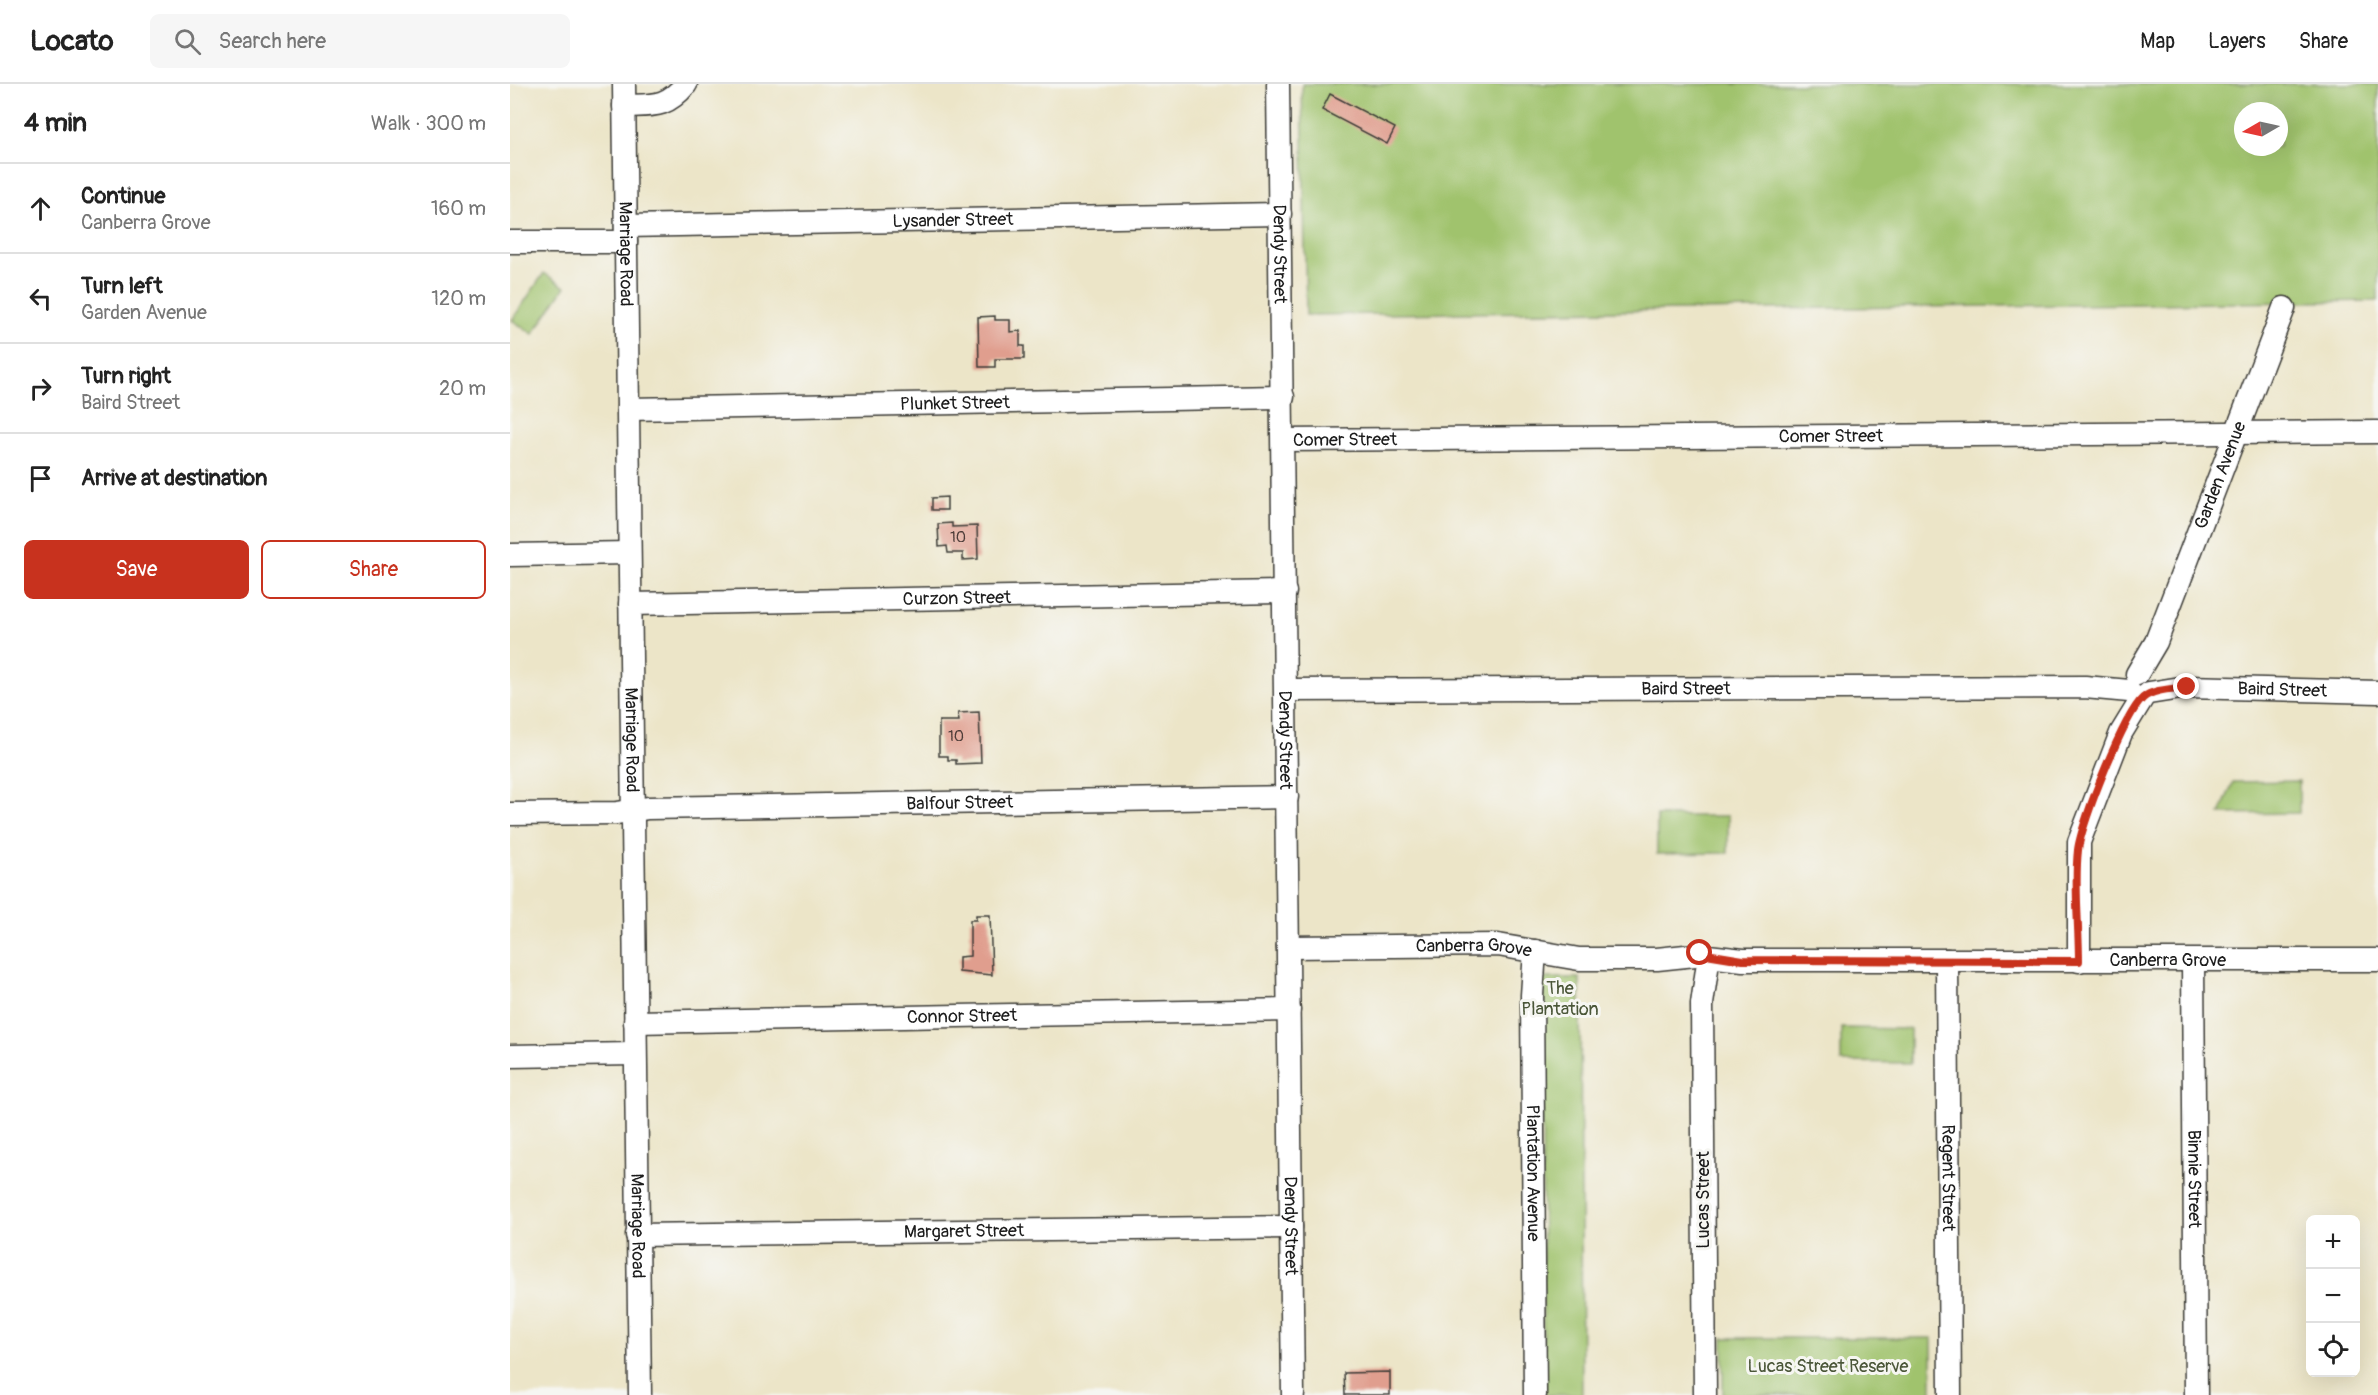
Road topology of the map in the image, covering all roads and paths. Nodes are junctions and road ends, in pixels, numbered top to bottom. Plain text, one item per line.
1 (686, 84) edge
2 (1278, 84) edge
3 (624, 95) edge
4 (1280, 214) junction
5 (626, 234) junction
6 (510, 242) edge
7 (2284, 308) dead end
8 (1282, 397) junction
9 (628, 409) junction
10 (2378, 432) edge
11 (2237, 435) junction
12 (1283, 440) junction
13 (629, 553) junction
14 (510, 555) edge
15 (1285, 592) junction
16 (630, 604) junction
17 (2140, 686) junction
18 (1286, 690) junction
19 (2378, 692) edge
20 (1287, 796) junction
21 (632, 811) junction
22 (510, 814) edge
23 (1288, 947) junction
24 (1534, 951) junction
25 (1947, 960) junction
26 (2378, 960) edge
27 (2079, 961) junction
28 (2193, 961) junction
29 (1701, 964) junction
30 (1289, 1010) junction
31 (635, 1022) junction
32 (635, 1054) junction
33 (510, 1056) edge
34 (1291, 1227) junction
35 (637, 1234) junction
36 (640, 1395) edge
37 (1293, 1395) edge
38 (1535, 1395) edge
39 (1705, 1395) edge
40 (1950, 1395) edge
41 (2196, 1395) edge

1 - 3 street
2 - 4 street, Dendy Street
3 - 5 street, Marriage Road
4 - 5 street, Lysander Street
4 - 8 street, Dendy Street
5 - 6 street, Lysander Street
5 - 9 street, Marriage Road
7 - 11 street, Garden Avenue
8 - 9 street, Plunket Street
8 - 12 street, Dendy Street
9 - 13 street, Marriage Road
10 - 11 street, Comer Street
11 - 12 street, Comer Street
11 - 17 street, Garden Avenue
12 - 15 street, Dendy Street
13 - 14 street
13 - 16 street, Marriage Road
15 - 16 street, Curzon Street
15 - 18 street, Dendy Street
16 - 21 street, Marriage Road
17 - 18 street, Baird Street
17 - 19 street, Baird Street
17 - 27 street, Garden Avenue
18 - 20 street, Dendy Street
20 - 21 street, Balfour Street
20 - 23 street, Dendy Street
21 - 22 street, Balfour Street
21 - 31 street, Marriage Road
23 - 24 street, Canberra Grove
23 - 30 street, Dendy Street
24 - 29 street, Canberra Grove
24 - 38 street, Plantation Avenue
25 - 27 street, Canberra Grove
25 - 29 street, Canberra Grove
25 - 40 street, Regent Street
26 - 28 street, Canberra Grove
27 - 28 street, Canberra Grove
28 - 41 street, Binnie Street
29 - 39 street, Lucas Street
30 - 31 street, Connor Street
30 - 34 street, Dendy Street
31 - 32 street, Marriage Road
32 - 33 street
32 - 35 street, Marriage Road
34 - 35 street, Margaret Street
34 - 37 street, Dendy Street
35 - 36 street, Marriage Road

